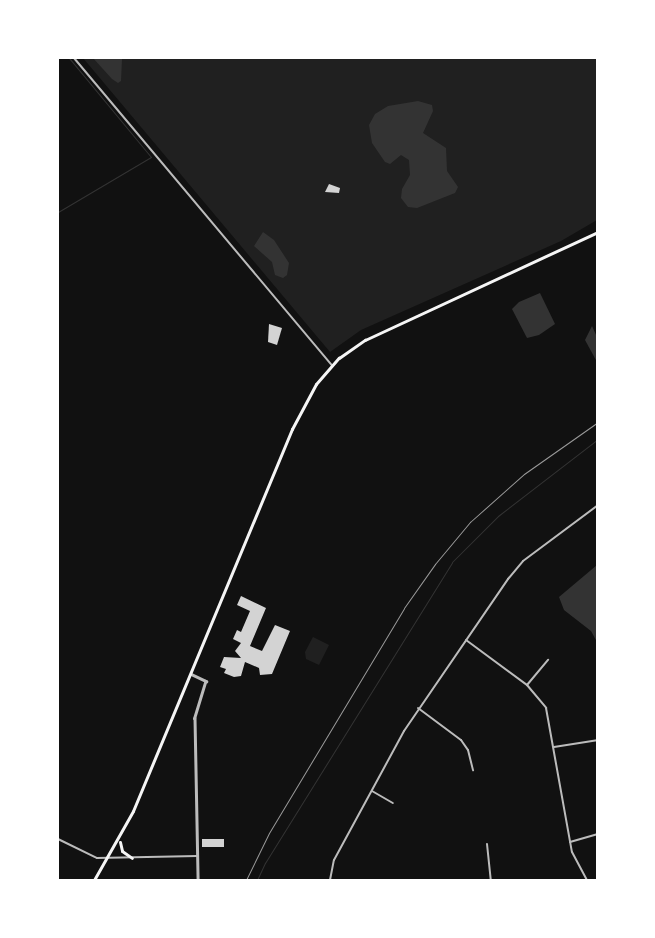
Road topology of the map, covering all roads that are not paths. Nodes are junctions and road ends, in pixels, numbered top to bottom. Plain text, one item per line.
1 (74, 58) edge
2 (598, 232) edge
3 (332, 365) junction
4 (598, 505) edge
5 (466, 640) junction
6 (548, 660) dead end
7 (190, 674) junction
8 (527, 685) junction
9 (418, 708) junction
10 (598, 740) edge
11 (554, 747) junction
12 (473, 770) dead end
13 (372, 791) junction
14 (393, 803) dead end
15 (598, 834) edge
16 (58, 839) edge
17 (120, 840) junction
18 (570, 842) junction
19 (487, 844) dead end
20 (197, 856) junction
21 (132, 858) junction
22 (109, 859) junction
23 (94, 880) edge
24 (198, 880) edge
25 (330, 880) edge
26 (491, 880) edge
27 (587, 880) edge

1 - 3 street
2 - 3 main road
3 - 7 main road
4 - 5 street
5 - 8 street
5 - 9 street
6 - 8 street
7 - 17 main road
7 - 20 street
8 - 11 street
9 - 12 street
9 - 13 street
10 - 11 street
11 - 18 street
13 - 14 street
13 - 25 street
15 - 18 street
16 - 22 street
17 - 21 main road
17 - 22 main road
18 - 27 street
19 - 26 street
20 - 21 street
20 - 24 street
21 - 22 street
22 - 23 main road

